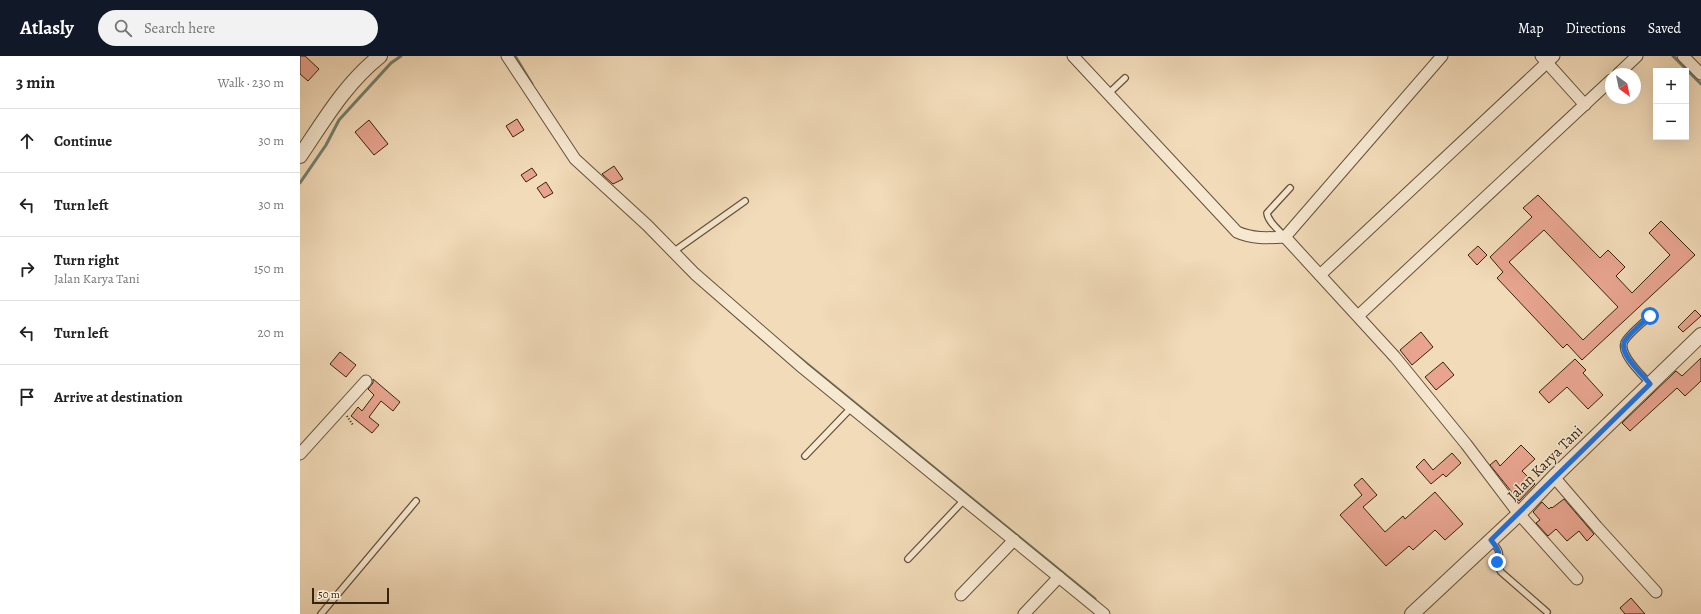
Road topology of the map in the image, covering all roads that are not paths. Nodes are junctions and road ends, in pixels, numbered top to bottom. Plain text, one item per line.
1 (380, 56) edge
2 (507, 56) edge
3 (1072, 56) edge
4 (1442, 56) edge
5 (1637, 56) edge
6 (1683, 56) edge
7 (1547, 58) edge
8 (1624, 68) edge
9 (1701, 74) edge
10 (1125, 78) dead end
11 (1605, 86) edge
12 (1108, 94) junction
13 (1585, 105) junction
14 (300, 156) edge
15 (1290, 188) dead end
16 (745, 201) dead end
17 (1285, 237) junction
18 (673, 252) junction
19 (1320, 275) junction
20 (1358, 316) junction
21 (1650, 316) dead end
22 (1701, 335) edge
23 (366, 381) dead end
24 (1650, 384) junction
25 (851, 408) junction
26 (300, 454) edge
27 (805, 456) dead end
28 (1554, 477) junction
29 (964, 500) junction
30 (416, 501) dead end
31 (1519, 514) junction
32 (1014, 540) junction
33 (1491, 540) junction
34 (908, 559) dead end
35 (1059, 577) junction
36 (1577, 579) dead end
37 (1656, 592) dead end
38 (961, 595) dead end
39 (1547, 612) dead end
40 (321, 614) edge
41 (1024, 614) edge
42 (1104, 614) edge
43 (1412, 614) edge

1 - 14 street
2 - 18 street
3 - 12 street
4 - 17 street
5 - 8 street
6 - 9 street
7 - 13 street
7 - 19 street
10 - 12 lane
11 - 13 street
12 - 17 street
13 - 20 street
15 - 17 lane
16 - 18 lane
17 - 19 street
18 - 25 street
19 - 20 street
20 - 31 street
21 - 24 lane
22 - 24 street, Jalan Karya Tani
23 - 26 street
24 - 28 street, Jalan Karya Tani
25 - 27 lane
25 - 29 street
28 - 31 street, Jalan Karya Tani
28 - 37 street
29 - 32 street
29 - 34 lane
30 - 40 lane
31 - 33 street, Jalan Karya Tani
31 - 36 street
32 - 35 street
32 - 38 street
33 - 39 lane
33 - 43 street, Jalan Karya Tani
35 - 41 street
35 - 42 street

